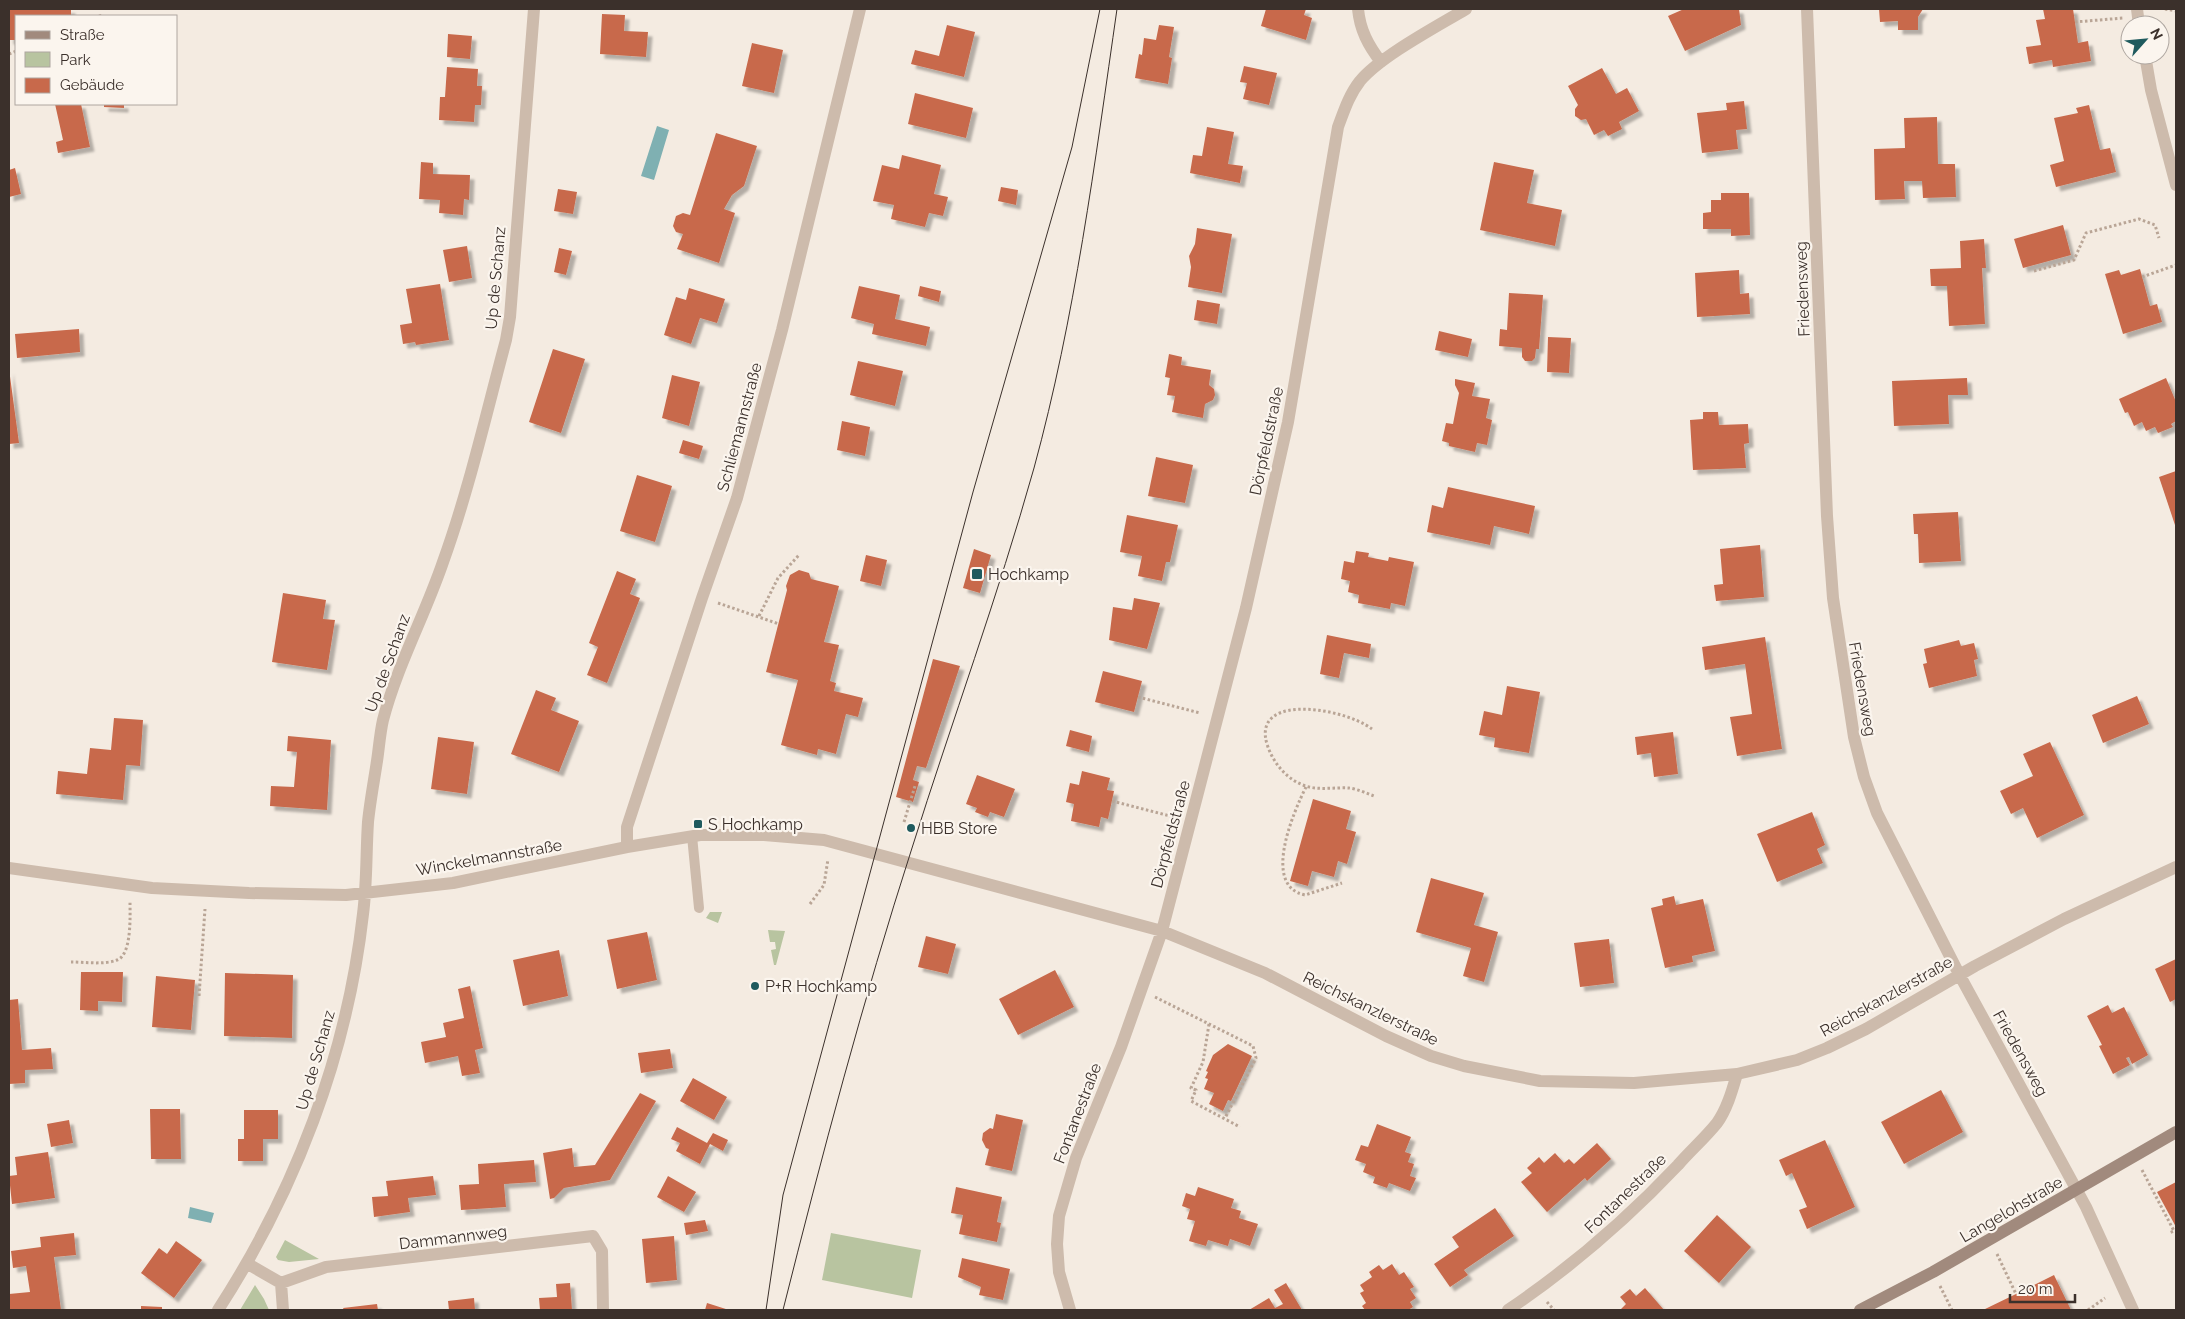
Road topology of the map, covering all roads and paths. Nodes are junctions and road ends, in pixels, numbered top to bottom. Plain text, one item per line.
1 (534, 9) edge
2 (860, 9) edge
3 (1358, 9) edge
4 (1466, 9) edge
5 (1807, 9) edge
6 (2165, 9) edge
7 (2176, 10) edge
8 (2120, 18) edge
9 (2075, 22) dead end
10 (1381, 62) junction
11 (2147, 65) edge
12 (2176, 185) edge
13 (2159, 238) dead end
14 (2176, 265) edge
15 (2034, 271) dead end
16 (2142, 276) dead end
17 (800, 555) dead end
18 (715, 602) dead end
19 (759, 616) junction
20 (778, 624) dead end
21 (1138, 697) dead end
22 (1200, 713) dead end
23 (1372, 729) dead end
24 (915, 786) dead end
25 (1306, 786) junction
26 (1374, 796) dead end
27 (1112, 801) dead end
28 (1174, 817) dead end
29 (904, 822) dead end
30 (692, 836) junction
31 (824, 840) joint
32 (628, 847) junction
33 (827, 865) dead end
34 (2176, 867) edge
35 (9, 868) edge
36 (1342, 883) dead end
37 (365, 893) junction
38 (130, 901) dead end
39 (810, 904) dead end
40 (699, 908) dead end
41 (205, 909) dead end
42 (1162, 932) junction
43 (70, 962) dead end
44 (1959, 974) junction
45 (199, 996) dead end
46 (1154, 997) dead end
47 (1209, 1024) junction
48 (1737, 1074) junction
49 (1224, 1118) junction
50 (1240, 1127) dead end
51 (2176, 1132) edge
52 (2142, 1168) dead end
53 (2077, 1190) junction
54 (2169, 1234) dead end
55 (1997, 1253) dead end
56 (248, 1264) junction
57 (281, 1283) junction
58 (1940, 1285) dead end
59 (2016, 1294) dead end
60 (2105, 1298) dead end
61 (1546, 1300) dead end
62 (218, 1310) edge
63 (283, 1310) edge
64 (603, 1310) edge
65 (1070, 1310) edge
66 (1508, 1310) edge
67 (1554, 1310) edge
68 (1860, 1310) edge
69 (1952, 1310) edge
70 (2088, 1310) edge
71 (2133, 1310) edge

1 - 37 street, Up de Schanz
2 - 32 street, Schliemannstraße
3 - 10 street
4 - 10 street, Dörpfeldstraße
5 - 44 street, Friedensweg
6 - 7 path
8 - 9 path
10 - 42 street, Dörpfeldstraße
11 - 12 street
13 - 15 path
14 - 16 path
17 - 19 path
18 - 19 path
19 - 20 path
21 - 22 path
23 - 25 path
24 - 29 path
25 - 26 path
25 - 36 path
27 - 28 path
30 - 31 street, Winckelmannstraße
30 - 32 street, Winckelmannstraße
30 - 40 lane
31 - 42 street, Reichskanzlerstraße
32 - 37 street, Winckelmannstraße
33 - 39 path
34 - 44 street, Reichskanzlerstraße
35 - 37 street, Winckelmannstraße
37 - 56 street, Up de Schanz
38 - 43 path
41 - 45 path
42 - 48 street, Reichskanzlerstraße
42 - 65 street, Fontanestraße
44 - 48 street, Reichskanzlerstraße
44 - 53 street, Friedensweg
46 - 47 path
47 - 49 path
47 - 49 path
48 - 66 street, Fontanestraße
49 - 50 path
51 - 53 street, Langelohstraße
52 - 54 path
53 - 68 street, Langelohstraße
53 - 71 street, Friedensweg
55 - 59 path
56 - 57 street
56 - 62 street, Up de Schanz
57 - 63 street
57 - 64 street, Dammannweg
58 - 69 path
60 - 70 path
61 - 67 path

